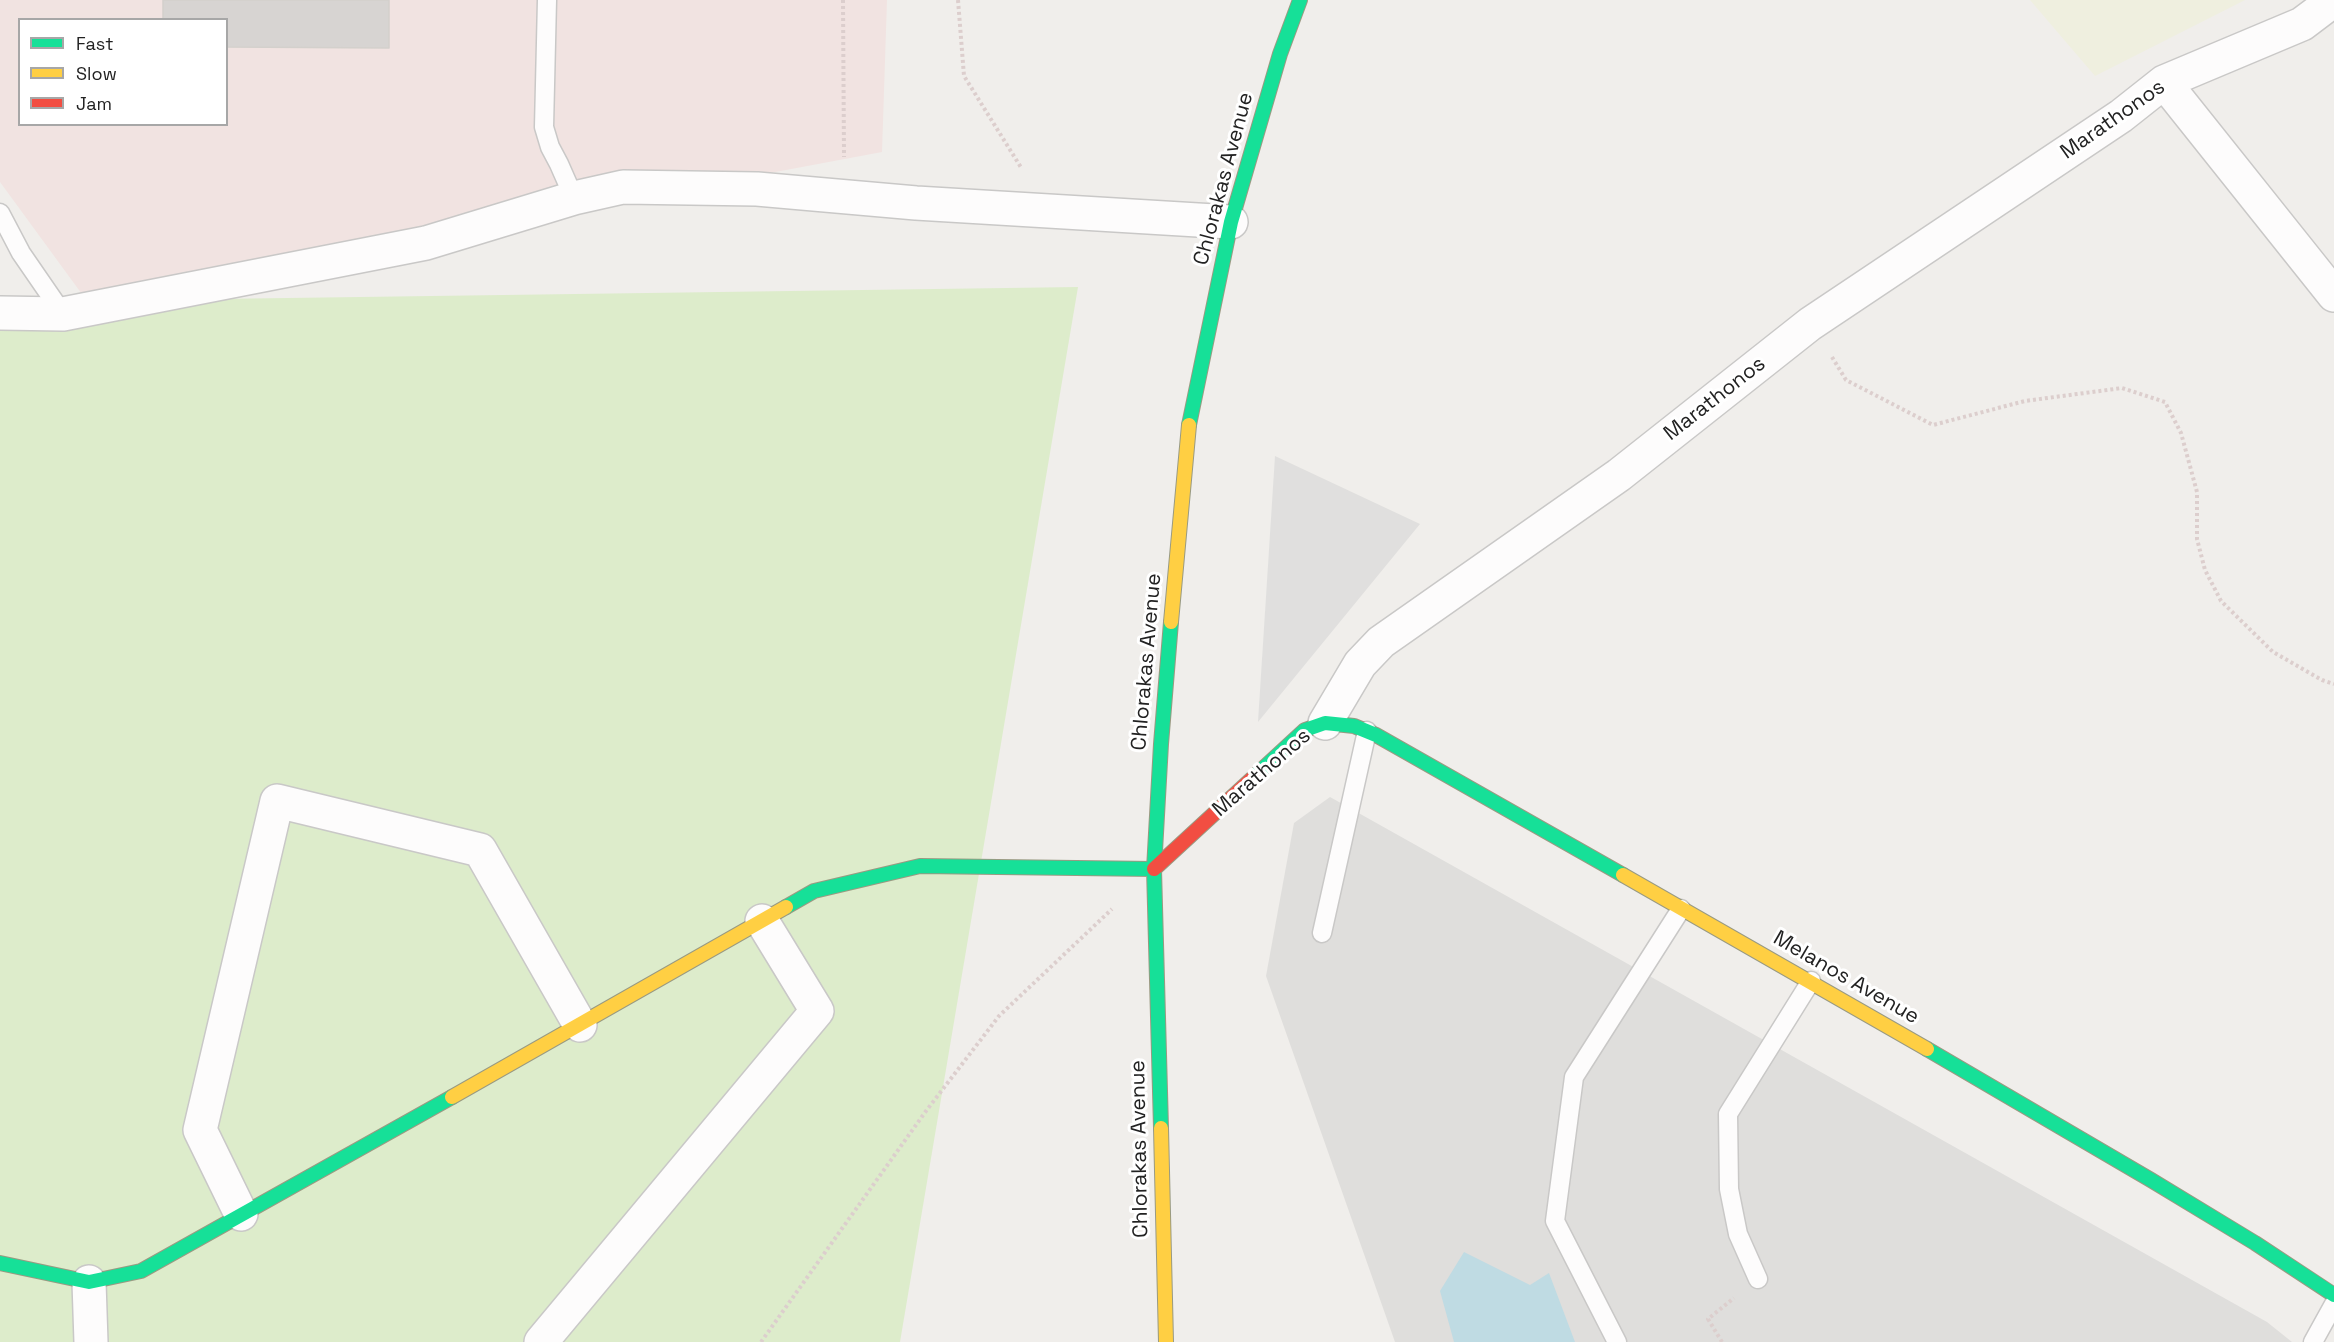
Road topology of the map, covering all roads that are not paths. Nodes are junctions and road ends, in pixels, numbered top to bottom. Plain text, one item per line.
1 (547, 0) edge
2 (1300, 0) edge
3 (2334, 0) edge
4 (2164, 82) junction
5 (574, 198) junction
6 (0, 213) edge
7 (1231, 222) junction
8 (2334, 295) edge
9 (0, 313) edge
10 (63, 314) junction
11 (1325, 723) junction
12 (1367, 731) junction
13 (1154, 869) junction
14 (1681, 909) junction
15 (762, 921) junction
16 (1322, 933) dead end
17 (1811, 981) junction
18 (580, 1025) junction
19 (241, 1214) junction
20 (0, 1263) edge
21 (1758, 1279) road end
22 (89, 1282) junction
23 (2334, 1295) edge
24 (2334, 1304) edge
25 (91, 1342) edge
26 (542, 1342) edge
27 (1166, 1342) edge
28 (1617, 1342) edge
29 (2313, 1342) edge

1 - 5 lane
2 - 7 street, Chlorakas Avenue
3 - 4 street, Marathonos
4 - 8 street
4 - 11 street, Marathonos
5 - 7 street
5 - 10 street
6 - 10 lane
7 - 13 street, Chlorakas Avenue
9 - 10 street
11 - 12 street, Melanos Avenue
11 - 13 street, Marathonos
12 - 14 street, Melanos Avenue
12 - 16 lane
13 - 15 street
13 - 27 street, Chlorakas Avenue
14 - 17 street, Melanos Avenue
14 - 28 lane
15 - 18 street
15 - 26 street
17 - 21 lane
17 - 23 street, Melanos Avenue
18 - 19 street
18 - 19 street
19 - 22 street
20 - 22 street
22 - 25 street
24 - 29 lane

